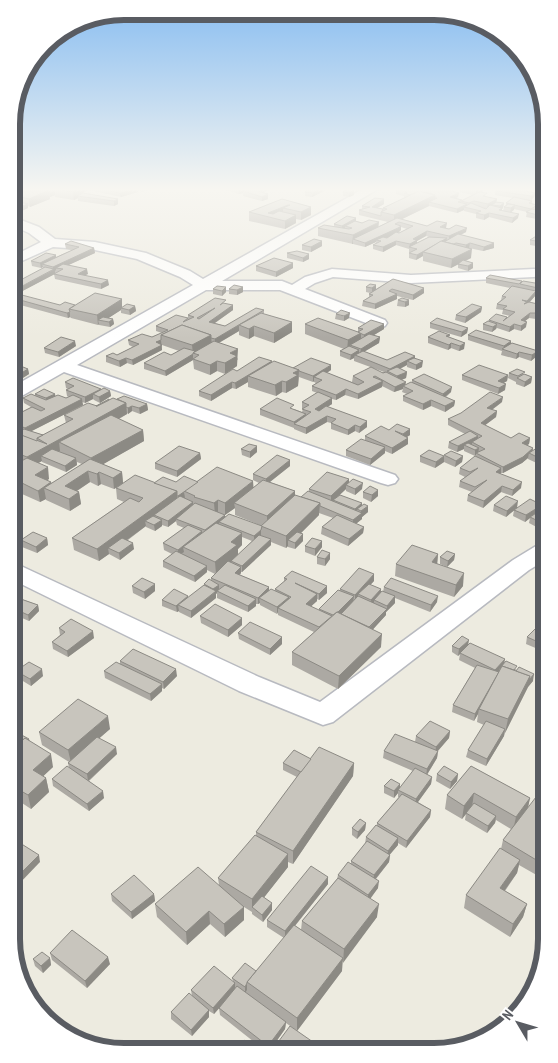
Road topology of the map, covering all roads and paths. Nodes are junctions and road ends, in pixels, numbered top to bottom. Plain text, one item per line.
1 (45, 239) edge
2 (284, 239) edge
3 (51, 243) junction
4 (20, 258) edge
5 (534, 273) dead end
6 (202, 285) junction
7 (295, 289) junction
8 (378, 323) edge
9 (64, 366) junction
10 (20, 390) edge
11 (388, 479) dead end
12 (538, 555) edge
13 (20, 574) edge

1 - 3 street
2 - 6 street
3 - 4 street
3 - 6 street
5 - 7 street
6 - 7 street
6 - 9 street
7 - 8 street
9 - 10 street
9 - 11 street
12 - 13 street

